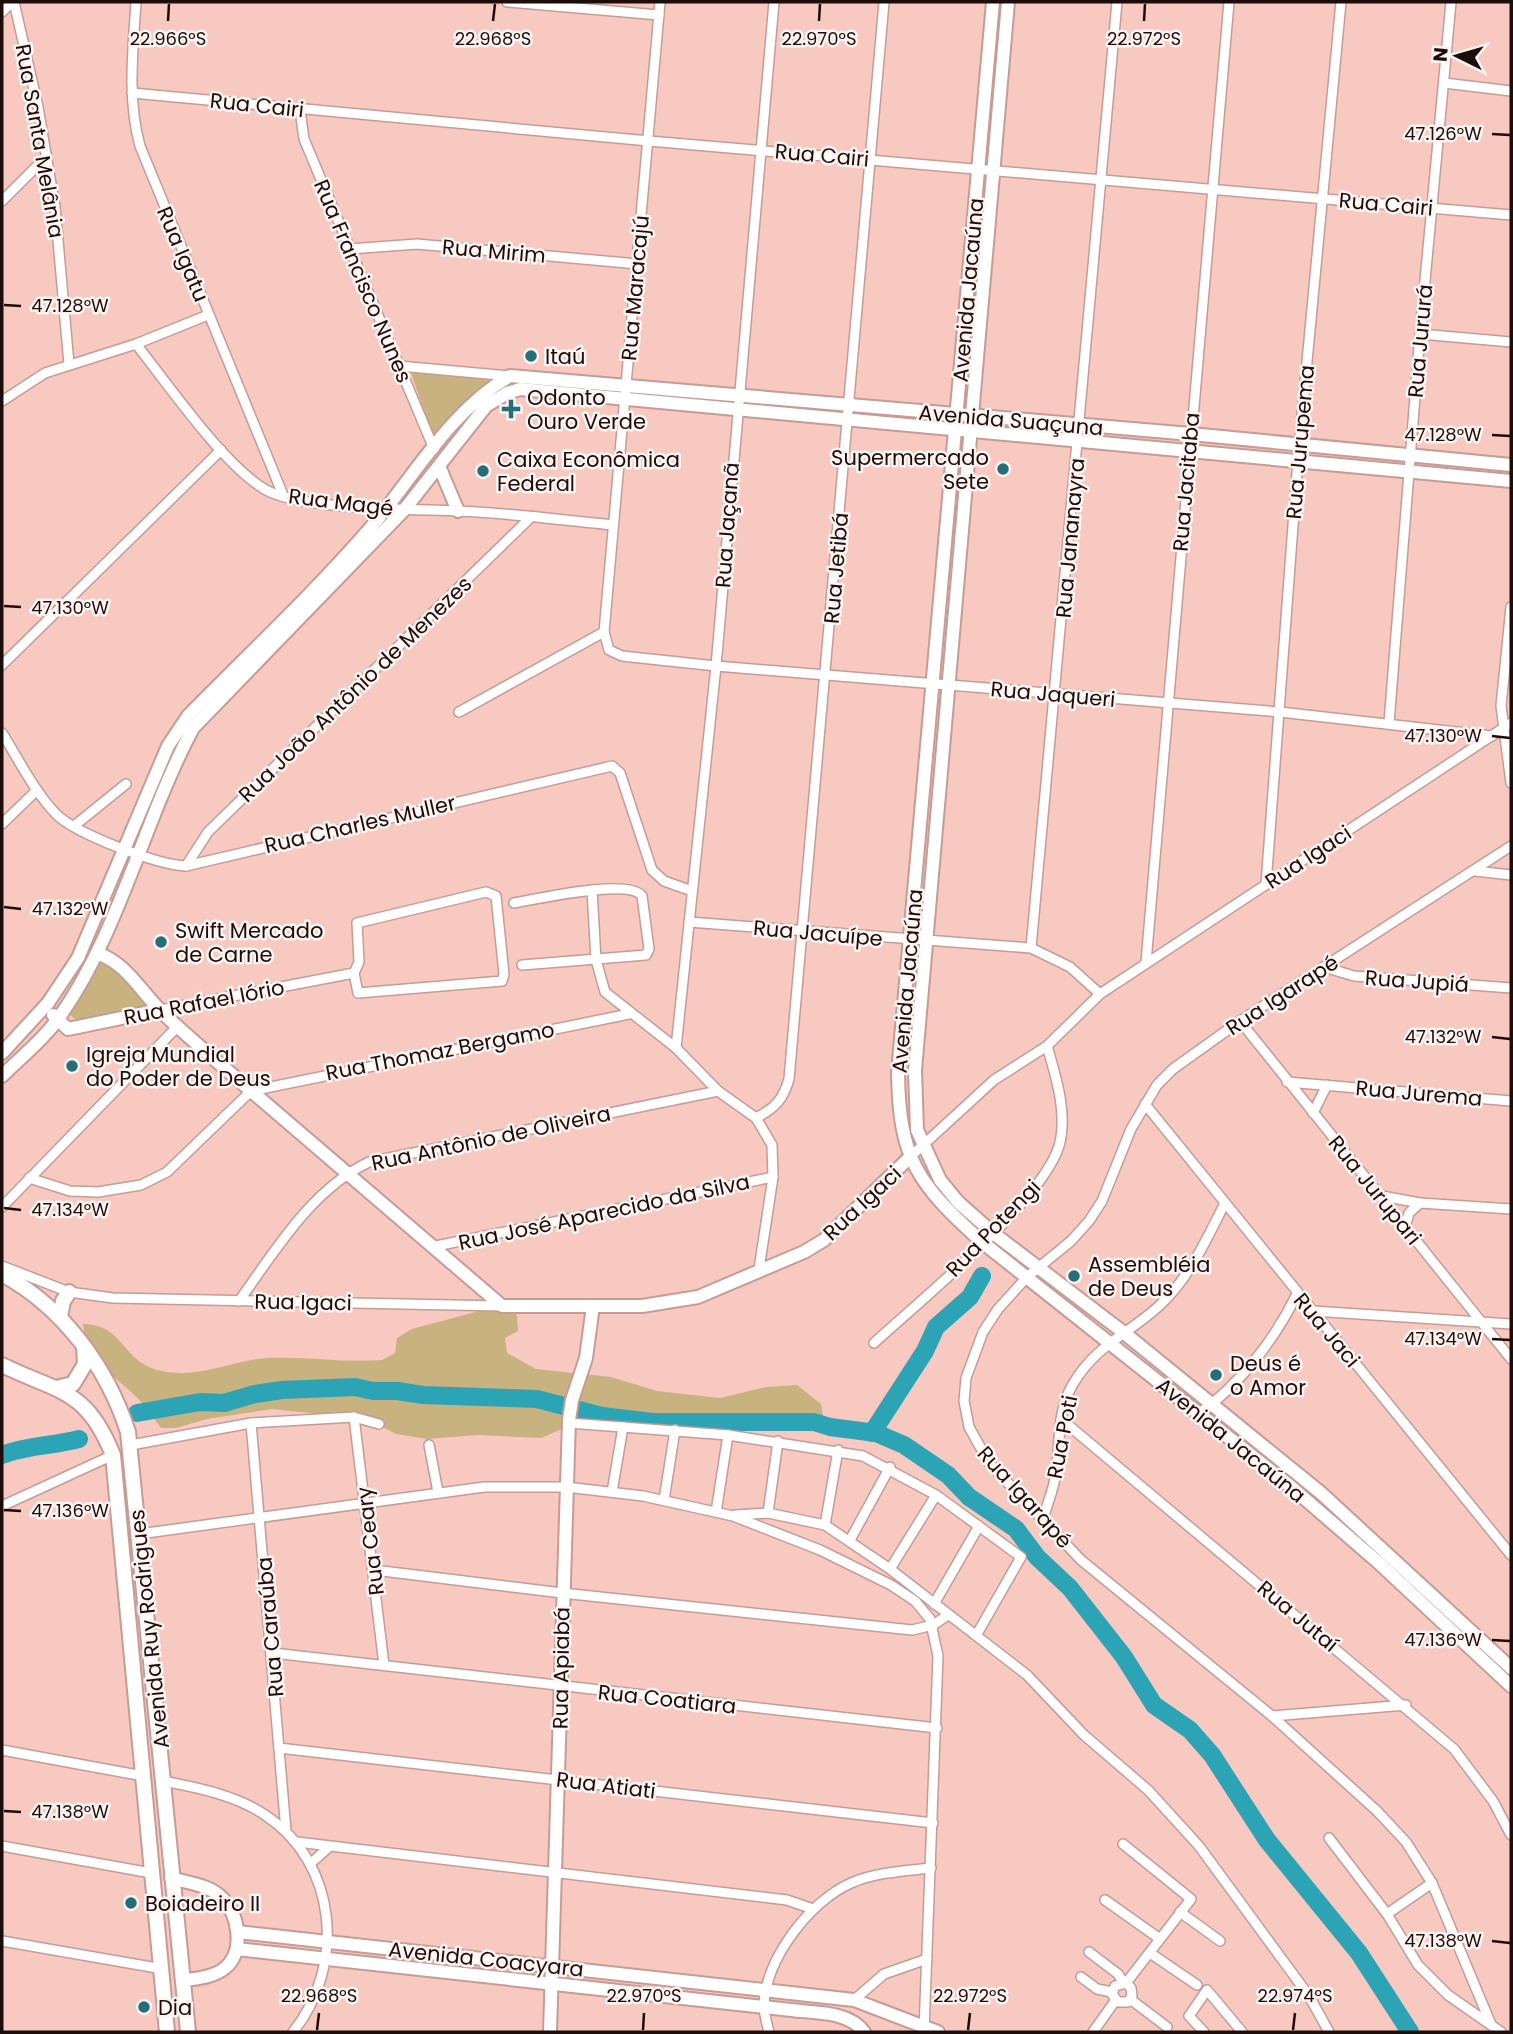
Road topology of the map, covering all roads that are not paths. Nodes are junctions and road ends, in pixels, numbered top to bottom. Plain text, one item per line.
1 (13, 2) edge
2 (136, 2) edge
3 (507, 2) edge
4 (660, 2) edge
5 (774, 2) edge
6 (884, 2) edge
7 (993, 2) edge
8 (1008, 2) edge
9 (1117, 2) edge
10 (1229, 2) edge
11 (1341, 2) edge
12 (1451, 2) edge
13 (2, 12) edge
14 (659, 15) junction
15 (1444, 83) junction
16 (1511, 91) edge
17 (132, 93) junction
18 (300, 110) junction
19 (649, 141) junction
20 (760, 150) junction
21 (46, 157) junction
22 (870, 159) junction
23 (978, 168) junction
24 (993, 169) junction
25 (1101, 178) junction
26 (1212, 187) junction
27 (1322, 199) junction
28 (2, 201) edge
29 (1432, 207) junction
30 (1511, 215) edge
31 (350, 249) junction
32 (638, 264) junction
33 (208, 314) junction
34 (1420, 334) junction
35 (1511, 342) edge
36 (136, 344) junction
37 (69, 364) junction
38 (399, 366) junction
39 (510, 376) junction
40 (626, 385) junction
41 (737, 397) junction
42 (624, 399) junction
43 (2, 401) edge
44 (850, 405) junction
45 (736, 411) junction
46 (957, 416) junction
47 (972, 417) junction
48 (849, 421) junction
49 (1081, 426) junction
50 (957, 430) junction
51 (971, 431) junction
52 (1191, 434) junction
53 (1079, 441) junction
54 (1299, 446) junction
55 (433, 449) junction
56 (220, 450) junction
57 (1189, 451) junction
58 (1410, 455) junction
59 (1298, 461) junction
60 (1511, 465) edge
61 (439, 466) junction
62 (1410, 471) junction
63 (1511, 481) edge
64 (283, 495) junction
65 (388, 507) junction
66 (404, 510) junction
67 (458, 511) junction
68 (531, 517) junction
69 (613, 525) junction
70 (1511, 607) edge
71 (604, 632) junction
72 (614, 654) joint
73 (2, 665) edge
74 (716, 666) junction
75 (826, 674) junction
76 (932, 684) junction
77 (949, 685) junction
78 (1055, 694) junction
79 (1167, 704) junction
80 (459, 712) dead end
81 (1280, 712) junction
82 (1389, 723) junction
83 (1511, 723) edge
84 (1502, 729) junction
85 (2, 733) edge
86 (1493, 736) junction
87 (1511, 783) edge
88 (126, 784) dead end
89 (37, 790) junction
90 (2, 824) edge
91 (74, 826) junction
92 (1511, 846) edge
93 (122, 848) junction
94 (137, 853) junction
95 (186, 866) junction
96 (1475, 871) junction
97 (1511, 875) edge
98 (1266, 884) junction
99 (592, 890) junction
100 (691, 891) junction
101 (514, 904) dead end
102 (689, 922) junction
103 (804, 932) junction
104 (911, 940) junction
105 (926, 942) junction
106 (1031, 948) junction
107 (97, 953) junction
108 (78, 958) junction
109 (596, 960) junction
110 (1146, 962) junction
111 (522, 965) dead end
112 (1324, 967) junction
113 (354, 973) junction
114 (1511, 988) edge
115 (1100, 994) junction
116 (48, 1003) junction
117 (160, 1010) junction
118 (629, 1014) junction
119 (56, 1021) junction
120 (1240, 1021) junction
121 (178, 1026) junction
122 (1047, 1046) junction
123 (676, 1048) junction
124 (2, 1053) edge
125 (2, 1074) edge
126 (1287, 1082) junction
127 (1327, 1085) junction
128 (251, 1091) junction
129 (718, 1091) junction
130 (1511, 1101) edge
131 (1145, 1104) junction
132 (1313, 1113) junction
133 (756, 1118) junction
134 (922, 1144) junction
135 (909, 1158) junction
136 (345, 1173) junction
137 (772, 1177) junction
138 (29, 1178) junction
139 (1382, 1196) junction
140 (1225, 1203) junction
141 (1420, 1203) junction
142 (2, 1207) edge
143 (1511, 1209) edge
144 (1405, 1227) junction
145 (993, 1233) junction
146 (982, 1242) junction
147 (436, 1246) junction
148 (2, 1266) edge
149 (1039, 1268) junction
150 (759, 1269) junction
151 (2, 1274) edge
152 (1027, 1277) junction
153 (69, 1292) junction
154 (1297, 1294) junction
155 (239, 1301) junction
156 (502, 1306) junction
157 (593, 1306) junction
158 (1313, 1311) junction
159 (60, 1317) junction
160 (1481, 1321) junction
161 (1511, 1324) edge
162 (1123, 1332) junction
163 (1108, 1342) junction
164 (874, 1343) dead end
165 (84, 1346) junction
166 (1511, 1359) edge
167 (2, 1365) edge
168 (56, 1388) junction
169 (1212, 1404) junction
170 (1198, 1414) junction
171 (354, 1417) junction
172 (1061, 1419) junction
173 (569, 1421) junction
174 (251, 1423) junction
175 (379, 1424) dead end
176 (623, 1427) junction
177 (675, 1430) junction
178 (727, 1435) junction
179 (778, 1441) junction
180 (131, 1444) junction
181 (429, 1445) dead end
182 (838, 1450) junction
183 (113, 1455) junction
184 (890, 1468) junction
185 (566, 1487) junction
186 (438, 1492) junction
187 (612, 1492) junction
188 (936, 1495) junction
189 (664, 1500) junction
190 (365, 1502) junction
191 (2, 1506) edge
192 (716, 1512) junction
193 (768, 1513) junction
194 (260, 1516) junction
195 (733, 1516) junction
196 (1043, 1519) junction
197 (825, 1524) junction
198 (979, 1526) junction
199 (139, 1534) junction
200 (850, 1540) junction
201 (1511, 1555) edge
202 (890, 1569) junction
203 (373, 1570) junction
204 (562, 1594) junction
205 (934, 1604) junction
206 (948, 1615) junction
207 (933, 1625) junction
208 (977, 1634) junction
209 (272, 1653) junction
210 (384, 1665) junction
211 (1511, 1668) edge
212 (1511, 1686) edge
213 (561, 1687) junction
214 (1406, 1705) junction
215 (1272, 1716) junction
216 (937, 1728) junction
217 (279, 1748) junction
218 (2, 1749) edge
219 (143, 1776) junction
220 (559, 1779) junction
221 (164, 1780) junction
222 (933, 1823) junction
223 (286, 1831) junction
224 (1511, 1835) edge
225 (1329, 1838) dead end
226 (297, 1842) junction
227 (1123, 1844) dead end
228 (2, 1846) edge
229 (329, 1847) junction
230 (311, 1863) junction
231 (931, 1868) junction
232 (152, 1873) junction
233 (555, 1874) junction
234 (171, 1878) junction
235 (1432, 1883) junction
236 (1105, 1900) dead end
237 (813, 1909) junction
238 (1180, 1912) junction
239 (1387, 1914) junction
240 (238, 1932) junction
241 (1160, 1939) junction
242 (2, 1941) edge
243 (1220, 1941) dead end
244 (329, 1942) junction
245 (237, 1948) junction
246 (1089, 1952) dead end
247 (1150, 1953) junction
248 (327, 1959) junction
249 (927, 1959) junction
250 (553, 1966) junction
251 (163, 1969) junction
252 (1081, 1977) dead end
253 (183, 1980) junction
254 (1124, 1983) junction
255 (552, 1984) junction
256 (1197, 1986) dead end
257 (766, 1990) junction
258 (1114, 1996) junction
259 (1130, 1999) junction
260 (854, 2000) junction
261 (764, 2007) junction
262 (1490, 2022) junction
263 (1167, 2028) dead end
264 (924, 2029) edge
265 (167, 2032) edge
266 (188, 2032) edge
267 (293, 2032) edge
268 (550, 2032) edge
269 (769, 2032) edge
270 (863, 2032) edge
271 (938, 2032) edge
272 (1093, 2032) edge
273 (1204, 2032) edge
274 (1242, 2032) edge
275 (1329, 2032) edge
276 (1501, 2032) edge

1 - 13 street
1 - 21 street, Rua Santa Melânia
2 - 17 street, Rua Igatu
3 - 14 street
4 - 14 street, Rua Maracajú
5 - 20 street, Rua Jaçanã
6 - 22 street, Rua Jetibá
7 - 23 street, Avenida Jacaúna
8 - 24 street, Avenida Jacaúna
9 - 25 street, Rua Jananayra
10 - 26 street, Rua Jacitaba
11 - 27 street, Rua Jurupema
12 - 15 street, Rua Jururá
14 - 19 street, Rua Maracajú
15 - 16 street
15 - 29 street, Rua Jururá
17 - 18 street, Rua Cairi
17 - 33 street, Rua Igatu
18 - 19 street, Rua Cairi
18 - 31 street, Rua Francisco Nunes
19 - 20 street, Rua Cairi
19 - 32 street, Rua Maracajú
20 - 22 street, Rua Cairi
20 - 41 street, Rua Jaçanã
21 - 28 street
21 - 37 street, Rua Santa Melânia
22 - 23 street, Rua Cairi
22 - 44 street, Rua Jetibá
23 - 24 street, Rua Cairi
23 - 46 street, Avenida Jacaúna
24 - 25 street, Rua Cairi
24 - 47 street, Avenida Jacaúna
25 - 26 street, Rua Cairi
25 - 49 street, Rua Jananayra
26 - 27 street, Rua Cairi
26 - 52 street, Rua Jacitaba
27 - 29 street, Rua Cairi
27 - 54 street, Rua Jurupema
29 - 30 street, Rua Cairi
29 - 34 street, Rua Jururá
31 - 32 street, Rua Mirim
31 - 38 street, Rua Francisco Nunes
32 - 40 street, Rua Maracajú
33 - 36 street
33 - 64 street, Rua Igatu
34 - 35 street
34 - 58 street, Rua Jururá
36 - 37 street
36 - 56 street, Rua Magé
37 - 43 street
38 - 39 street
38 - 55 street, Rua Francisco Nunes
39 - 40 street, Avenida Suaçuna
39 - 55 street
40 - 41 street, Avenida Suaçuna
40 - 42 street, Rua Maracajú
41 - 44 street, Avenida Suaçuna
41 - 45 street, Rua Jaçanã
42 - 45 street, Avenida Suaçuna
42 - 61 street, Avenida Suaçuna
42 - 69 street, Rua Maracajú
44 - 46 street, Avenida Suaçuna
44 - 48 street, Rua Jetibá
45 - 48 street, Avenida Suaçuna
45 - 74 street, Rua Jaçanã
46 - 47 street, Avenida Suaçuna
46 - 50 street, Avenida Jacaúna
47 - 49 street, Avenida Suaçuna
47 - 51 street, Avenida Jacaúna
48 - 50 street, Avenida Suaçuna
48 - 75 street, Rua Jetibá
49 - 52 street, Avenida Suaçuna
49 - 53 street, Rua Jananayra
50 - 51 street, Avenida Suaçuna
50 - 76 street, Avenida Jacaúna
51 - 53 street, Avenida Suaçuna
51 - 77 street, Avenida Jacaúna
52 - 54 street, Avenida Suaçuna
52 - 57 street, Rua Jacitaba
53 - 57 street, Avenida Suaçuna
53 - 78 street, Rua Jananayra
54 - 58 street, Avenida Suaçuna
54 - 59 street, Rua Jurupema
55 - 65 street
56 - 64 street, Rua Magé
56 - 73 street
57 - 59 street, Avenida Suaçuna
57 - 79 street, Rua Jacitaba
58 - 60 street, Avenida Suaçuna
58 - 62 street, Rua Jururá
59 - 62 street, Avenida Suaçuna
59 - 81 street, Rua Jurupema
61 - 66 street
61 - 67 street
62 - 63 street, Avenida Suaçuna
62 - 82 street, Rua Jururá
64 - 65 street, Rua Magé
65 - 66 street, Rua Magé
65 - 93 street
66 - 67 street, Rua Magé
66 - 94 street
67 - 68 street, Rua Magé
68 - 69 street, Rua Magé
68 - 95 street, Rua João Antônio de Menezes
69 - 71 street, Rua Maracajú
70 - 84 street
71 - 72 street, Rua Maracajú
71 - 80 street
72 - 74 street, Rua Jaqueri
74 - 75 street, Rua Jaqueri
74 - 100 street, Rua Jaçanã
75 - 76 street, Rua Jaqueri
75 - 103 street, Rua Jetibá
76 - 77 street, Rua Jaqueri
76 - 104 street, Avenida Jacaúna
77 - 78 street, Rua Jaqueri
77 - 105 street, Avenida Jacaúna
78 - 79 street, Rua Jaqueri
78 - 106 street, Rua Jananayra
79 - 81 street, Rua Jaqueri
79 - 110 street, Rua Jacitaba
81 - 82 street, Rua Jaqueri
81 - 98 street, Rua Jurupema
82 - 86 street, Rua Jaqueri
83 - 84 street, Rua Igaci
84 - 86 street, Rua Igaci
84 - 87 street
85 - 89 street, Rua Charles Muller
86 - 98 street, Rua Igaci
88 - 91 street
89 - 90 street
89 - 91 street, Rua Charles Muller
91 - 93 street, Rua Charles Muller
92 - 96 street, Rua Igarapé
93 - 94 street, Rua Charles Muller
93 - 108 street
94 - 95 street, Rua Charles Muller
94 - 107 street
95 - 100 street, Rua Charles Muller
96 - 97 street
96 - 112 street, Rua Igarapé
98 - 110 street, Rua Igaci
99 - 101 street
99 - 109 street
99 - 109 street
100 - 102 street, Rua Jaçanã
102 - 103 street, Rua Jacuípe
102 - 123 street, Rua Jaçanã
103 - 104 street, Rua Jacuípe
103 - 133 street, Rua Jetibá
104 - 105 street, Rua Jacuípe
104 - 135 street, Avenida Jacaúna
105 - 106 street, Rua Jacuípe
105 - 134 street, Avenida Jacaúna
106 - 115 street, Rua Jacuípe
107 - 108 street
107 - 117 street
107 - 119 street
108 - 116 street
109 - 111 street
109 - 118 street
110 - 115 street, Rua Igaci
112 - 114 street, Rua Jupiá
112 - 120 street, Rua Igarapé
113 - 113 street
113 - 117 street, Rua Rafael Iório
115 - 122 street, Rua Igaci
116 - 119 street
116 - 124 street
117 - 119 street, Rua Rafael Iório
117 - 121 street
118 - 123 street
118 - 128 street, Rua Thomaz Bergamo
119 - 125 street
120 - 126 street, Rua Jurupari
120 - 131 street, Rua Igarapé
121 - 128 street
121 - 138 street
122 - 134 street, Rua Igaci
122 - 145 street, Rua Potengi
123 - 129 street
126 - 127 street, Rua Jurema
126 - 132 street, Rua Jurupari
127 - 130 street, Rua Jurema
127 - 132 street, Rua Jurema
128 - 136 street
128 - 138 street
129 - 133 street
129 - 136 street, Rua Antônio de Oliveira
131 - 140 street, Rua Jaci
131 - 149 street, Rua Igarapé
132 - 139 street, Rua Jurupari
133 - 137 street
134 - 135 street, Rua Igaci
134 - 145 street, Avenida Jacaúna
135 - 146 street, Avenida Jacaúna
135 - 150 street, Rua Igaci
136 - 147 street
136 - 155 street, Rua Antônio de Oliveira
137 - 147 street, Rua José Aparecido da Silva
137 - 150 street
138 - 142 street
139 - 141 street
139 - 144 street, Rua Jurupari
140 - 154 street, Rua Jaci
140 - 162 street, Rua Poti
141 - 143 street
141 - 144 street
144 - 160 street, Rua Jurupari
145 - 146 street, Rua Potengi
145 - 149 street, Avenida Jacaúna
146 - 152 street, Avenida Jacaúna
146 - 164 street, Rua Potengi
147 - 156 street
148 - 153 street, Rua Igaci
149 - 152 street, Rua Igarapé
149 - 162 street, Avenida Jacaúna
150 - 157 street, Rua Igaci
151 - 159 main road, Avenida Ruy Rodrigues
152 - 163 street, Avenida Jacaúna
152 - 196 street, Rua Igarapé
153 - 155 street, Rua Igaci
153 - 159 main road
154 - 158 street, Rua Jaci
154 - 169 street
155 - 156 street, Rua Igaci
156 - 157 street, Rua Igaci
157 - 173 street, Rua Apiabá
158 - 160 street
158 - 201 street, Rua Jaci
159 - 165 main road, Avenida Ruy Rodrigues
160 - 161 street
160 - 166 street, Rua Jurupari
162 - 163 street, Rua Poti
162 - 169 street, Avenida Jacaúna
163 - 170 street, Avenida Jacaúna
163 - 172 street, Rua Poti
165 - 168 main road
165 - 180 main road, Avenida Ruy Rodrigues
167 - 168 main road, Avenida Ruy Rodrigues
168 - 183 main road, Avenida Ruy Rodrigues
169 - 170 street
169 - 211 street, Avenida Jacaúna
170 - 212 street, Avenida Jacaúna
171 - 174 street
171 - 175 street
171 - 190 street, Rua Ceary
172 - 196 street, Rua Poti
172 - 214 street, Rua Jutaí
173 - 176 street
173 - 185 street, Rua Apiabá
174 - 180 street
174 - 194 street, Rua Caraúba
176 - 177 street
176 - 187 street
177 - 178 street
177 - 189 street
178 - 179 street
178 - 192 street
179 - 182 street
179 - 193 street
180 - 183 main road
180 - 199 main road, Avenida Ruy Rodrigues
181 - 186 street
182 - 184 street
182 - 197 street
183 - 191 street
183 - 219 main road, Avenida Ruy Rodrigues
184 - 188 street
184 - 200 street
185 - 186 street
185 - 187 street
185 - 204 street, Rua Apiabá
186 - 190 street
187 - 189 street
188 - 198 street
188 - 202 street
189 - 192 street
190 - 194 street
190 - 203 street, Rua Ceary
192 - 195 street
193 - 195 street
193 - 197 street
194 - 199 street
194 - 209 street, Rua Caraúba
195 - 207 street
196 - 215 street, Rua Igarapé
197 - 200 street
198 - 205 street
198 - 208 street
199 - 221 main road, Avenida Ruy Rodrigues
200 - 202 street
202 - 205 street
203 - 204 street
203 - 210 street, Rua Ceary
204 - 207 street
204 - 213 street, Rua Apiabá
205 - 206 street
206 - 207 street
206 - 208 street
207 - 216 street
208 - 275 street
209 - 210 street, Rua Coatiara
209 - 217 street, Rua Caraúba
210 - 213 street, Rua Coatiara
213 - 216 street, Rua Coatiara
213 - 220 street, Rua Apiabá
214 - 215 street
214 - 224 street, Rua Jutaí
215 - 235 street, Rua Igarapé
216 - 222 street
217 - 220 street, Rua Atiati
217 - 223 street, Rua Caraúba
218 - 219 street
219 - 221 main road
219 - 232 main road, Avenida Ruy Rodrigues
220 - 222 street, Rua Atiati
220 - 233 street, Rua Apiabá
221 - 223 street
221 - 234 main road, Avenida Ruy Rodrigues
222 - 231 street
223 - 226 street
225 - 239 street, Rua Igarapé
226 - 229 street
226 - 230 street
227 - 238 street
228 - 232 street
229 - 230 street
229 - 233 street
230 - 244 street
231 - 237 street
231 - 249 street
232 - 251 main road, Avenida Ruy Rodrigues
233 - 237 street
233 - 250 street, Rua Apiabá
234 - 240 street
234 - 253 main road, Avenida Ruy Rodrigues
235 - 239 street
235 - 262 street, Rua Igarapé
236 - 241 street
237 - 257 street
238 - 241 street
238 - 243 street
239 - 262 street, Rua Igarapé
240 - 244 street, Avenida Coacyara
240 - 245 street
241 - 247 street
242 - 251 street
244 - 248 street
244 - 250 street, Avenida Coacyara
245 - 248 street, Avenida Coacyara
245 - 253 street
246 - 254 street
247 - 254 street
247 - 256 street
248 - 255 street, Avenida Coacyara
248 - 267 street
249 - 260 street
249 - 264 street
250 - 255 street, Rua Apiabá
250 - 257 street, Avenida Coacyara
251 - 265 main road, Avenida Ruy Rodrigues
252 - 258 street
253 - 266 main road, Avenida Ruy Rodrigues
254 - 258 street
254 - 259 street
255 - 261 street, Avenida Coacyara
255 - 268 street, Rua Apiabá
257 - 260 street, Avenida Coacyara
257 - 261 street
258 - 259 street
258 - 272 street
259 - 263 street
260 - 264 street, Avenida Coacyara
261 - 269 street
261 - 270 street, Avenida Coacyara
262 - 276 street, Rua Igarapé
264 - 271 street, Avenida Coacyara
273 - 274 street

